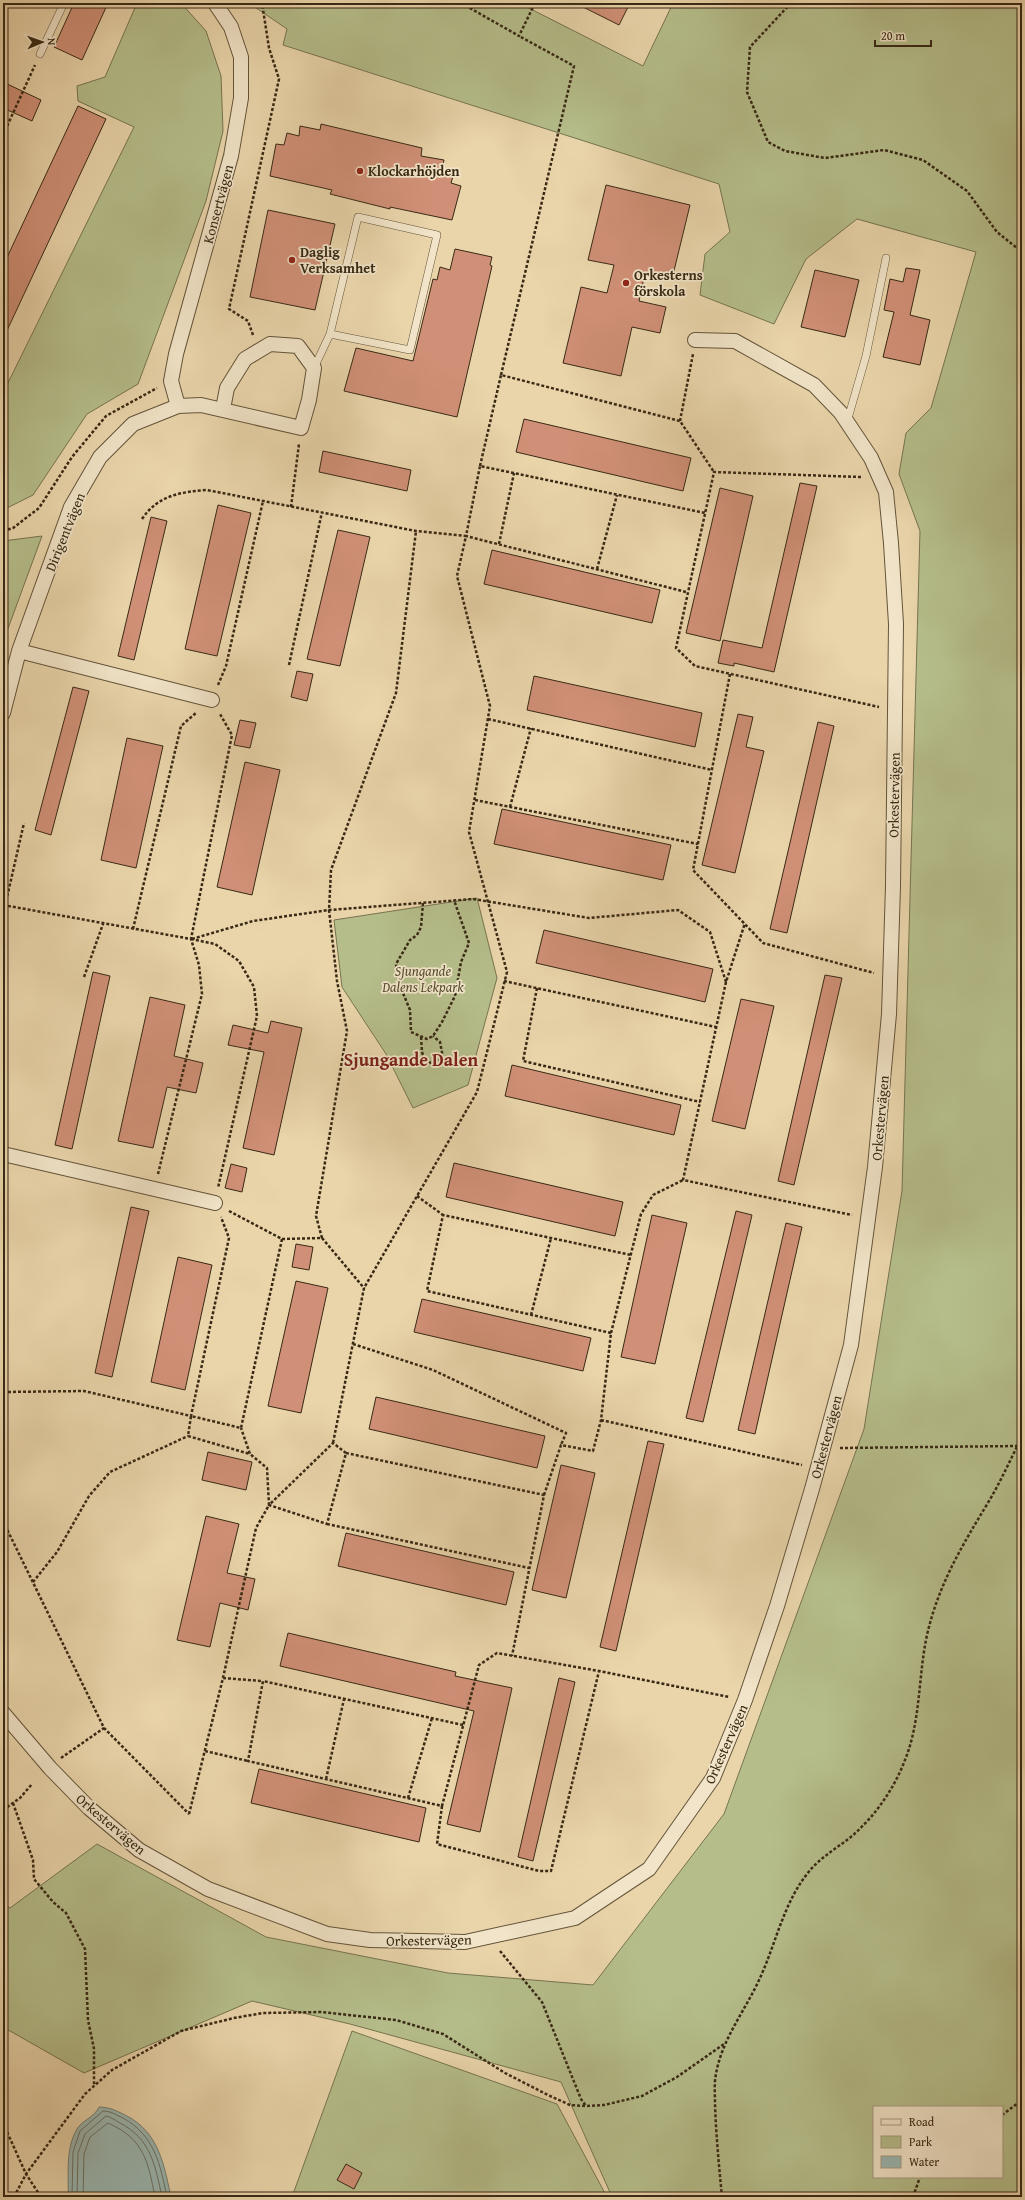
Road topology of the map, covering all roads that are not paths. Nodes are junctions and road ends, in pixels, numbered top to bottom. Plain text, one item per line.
1 (64, 3) edge
2 (215, 3) edge
3 (40, 54) road end
4 (886, 258) dead end
5 (330, 334) junction
6 (695, 340) road end
7 (314, 368) junction
8 (178, 406) junction
9 (223, 409) junction
10 (847, 422) junction
11 (19, 651) junction
12 (212, 700) road end
13 (3, 713) edge
14 (3, 1154) edge
15 (215, 1203) road end
16 (3, 1713) edge

1 - 3 lane
2 - 8 street, Konsertvägen
4 - 10 lane
5 - 5 lane
5 - 7 lane
6 - 10 street, Orkestervägen
7 - 9 street
7 - 9 street, Dirigentvägen
8 - 9 street, Dirigentvägen
8 - 11 street, Dirigentvägen
10 - 16 street, Orkestervägen
11 - 12 street
11 - 13 street, Dirigentvägen
14 - 15 street

